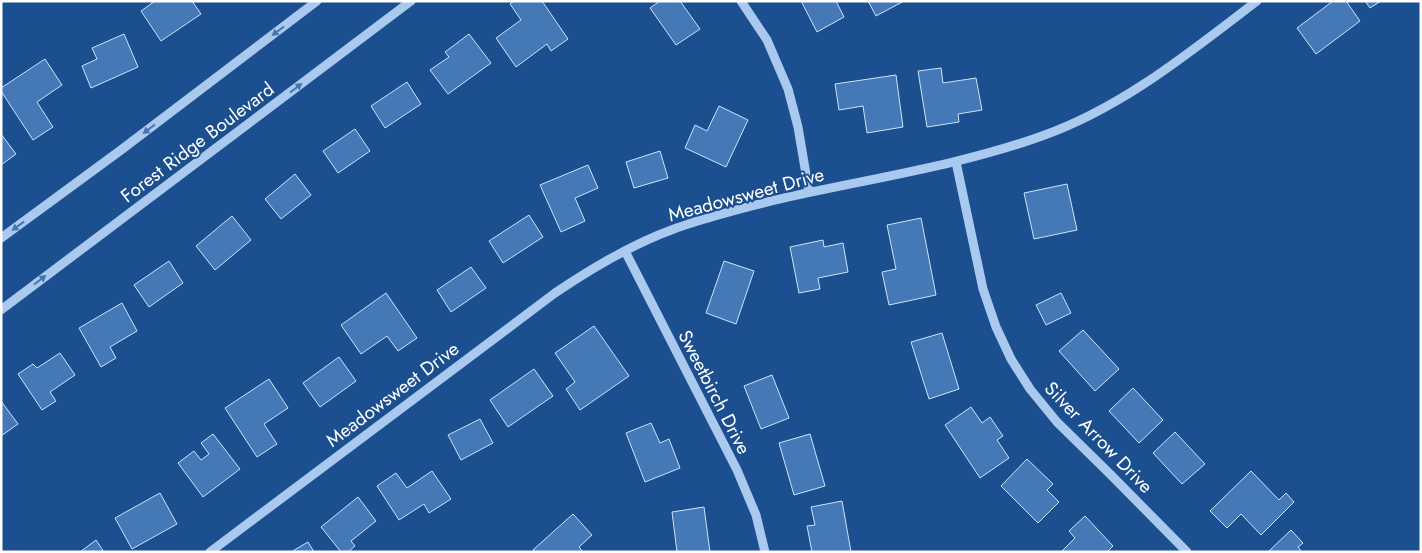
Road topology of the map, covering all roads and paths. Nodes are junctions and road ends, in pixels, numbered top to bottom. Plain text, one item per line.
1 (317, 1) edge
2 (411, 1) edge
3 (741, 1) edge
4 (1258, 1) edge
5 (956, 162) junction
6 (809, 192) junction
7 (1, 238) edge
8 (625, 251) junction
9 (1, 310) edge
10 (1183, 550) edge
11 (210, 552) edge
12 (765, 552) edge

1 -> 7 street, Forest Ridge Boulevard
9 -> 2 street, Forest Ridge Boulevard
3 - 6 street
4 - 5 street, Meadowsweet Drive
5 - 6 street, Meadowsweet Drive
5 - 10 street, Silver Arrow Drive
6 - 8 street, Meadowsweet Drive
8 - 11 street, Meadowsweet Drive
8 - 12 street, Sweetbirch Drive

